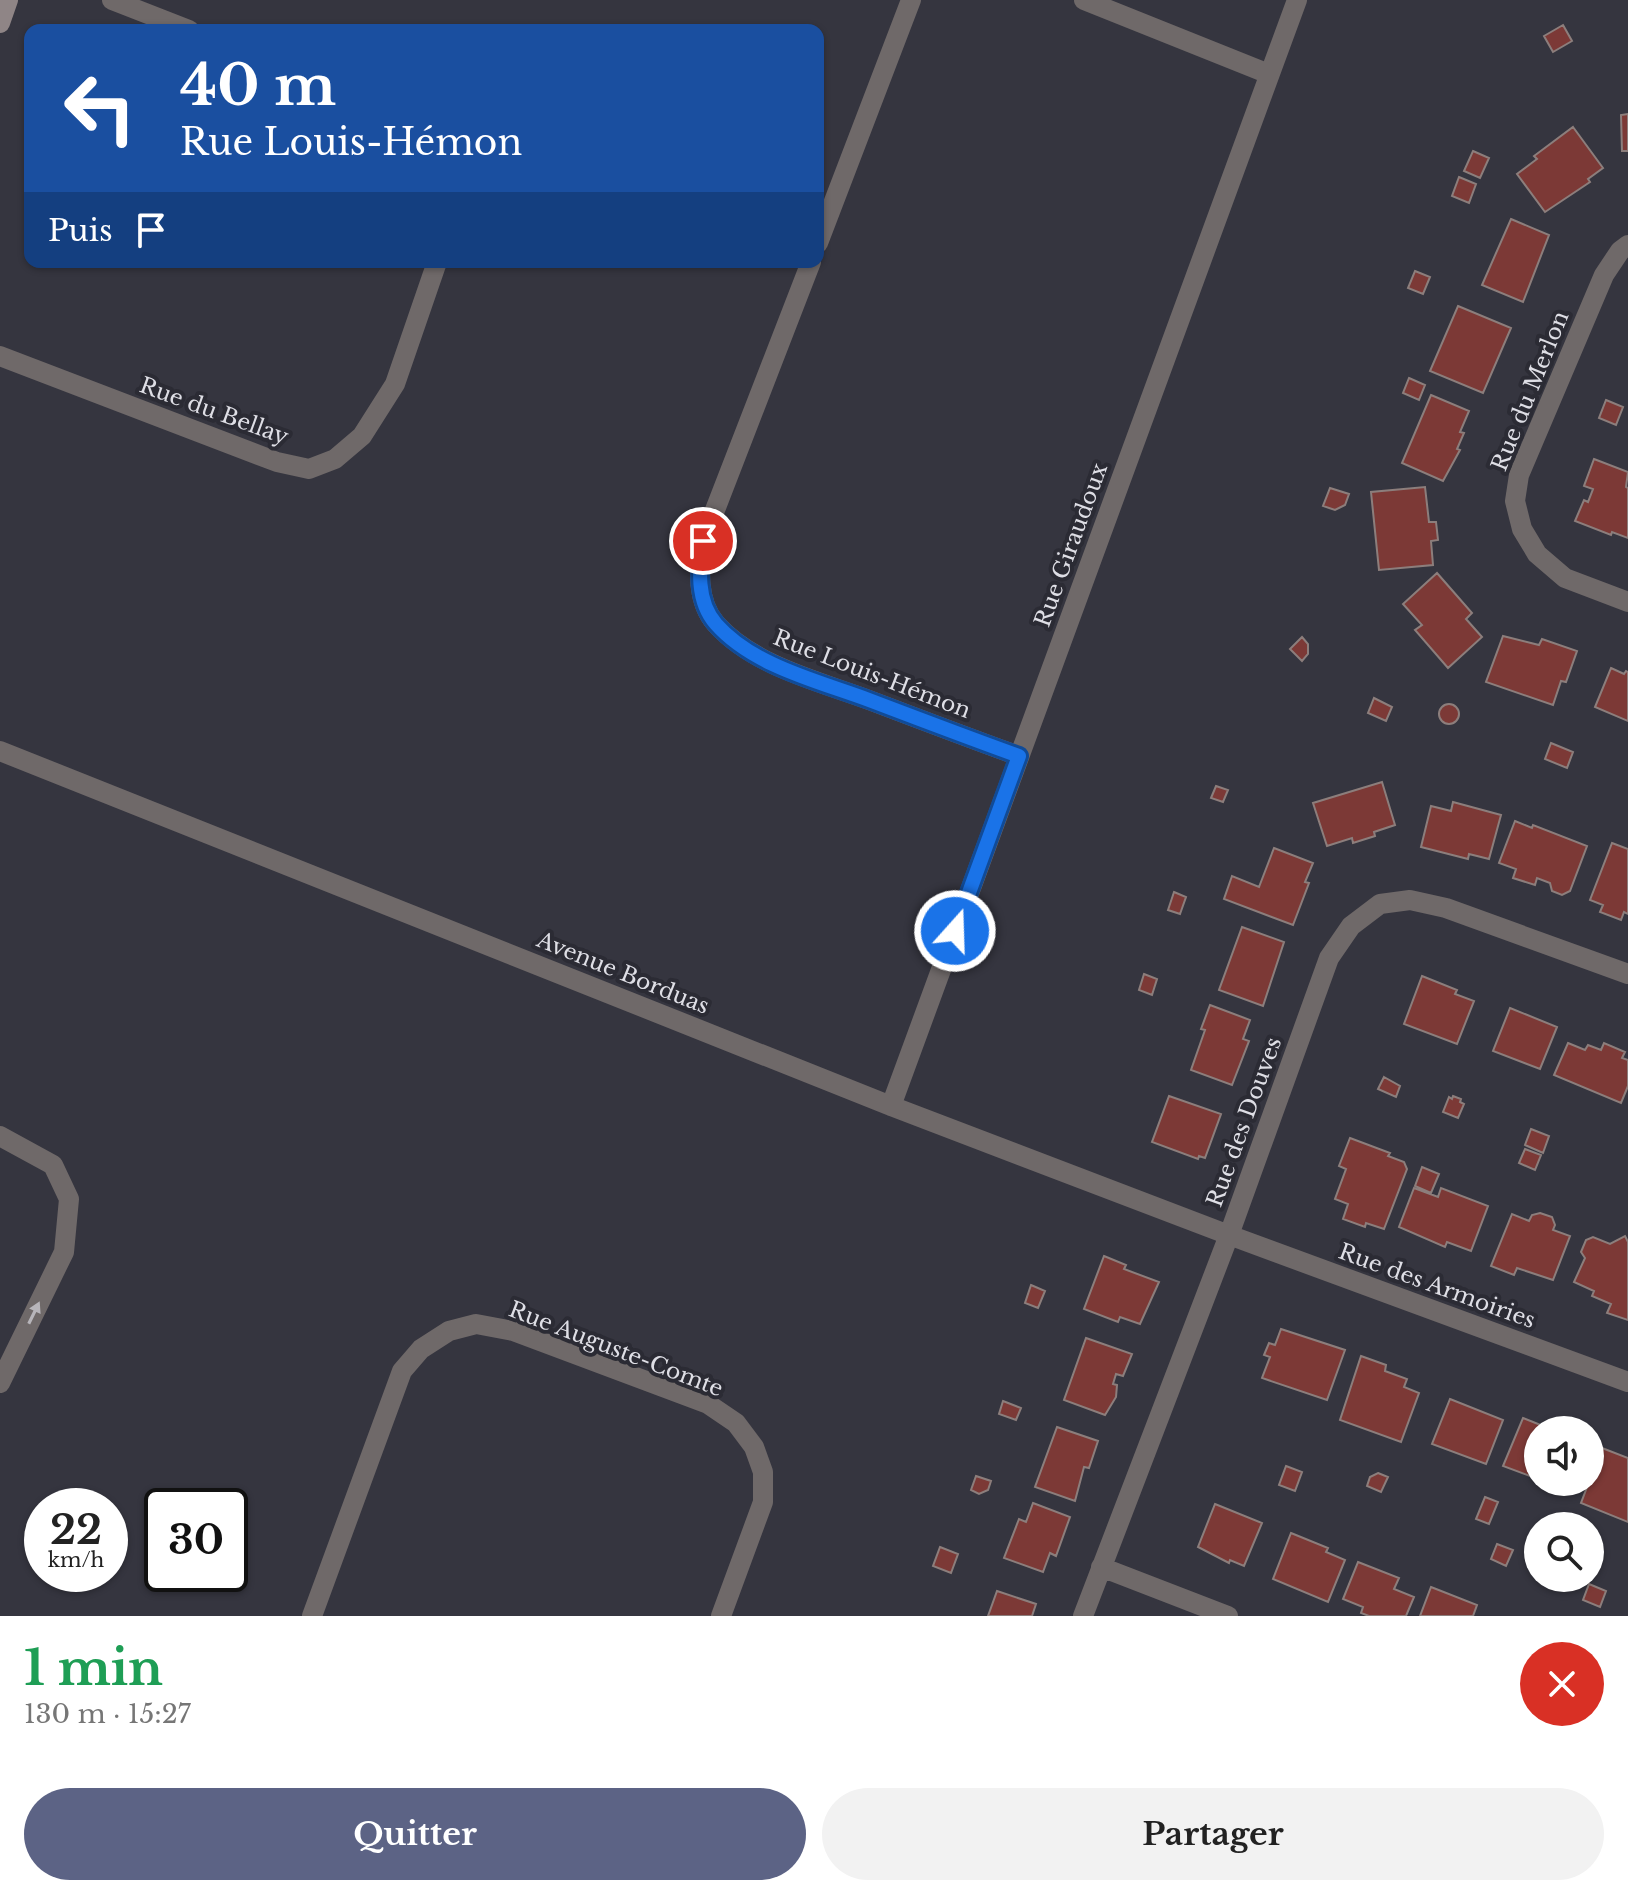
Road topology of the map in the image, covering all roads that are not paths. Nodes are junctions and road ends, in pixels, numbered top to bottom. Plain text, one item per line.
1 (8, 0) edge
2 (112, 0) edge
3 (911, 0) edge
4 (1084, 0) edge
5 (1297, 0) edge
6 (0, 23) edge
7 (174, 24) edge
8 (1269, 74) junction
9 (824, 227) edge
10 (1628, 245) edge
11 (435, 268) edge
12 (809, 268) edge
13 (0, 356) edge
14 (1628, 602) edge
15 (0, 751) edge
16 (1019, 756) junction
17 (1628, 974) edge
18 (891, 1106) junction
19 (0, 1136) edge
20 (1229, 1235) junction
21 (1628, 1382) edge
22 (0, 1383) edge
23 (1101, 1567) junction
24 (312, 1616) edge
25 (721, 1616) edge
26 (1083, 1616) edge
27 (1228, 1616) edge

1 - 6 street
2 - 7 street
3 - 9 street
4 - 8 street
5 - 8 street, Rue Giraudoux
8 - 16 street, Rue Giraudoux
10 - 14 street, Rue du Merlon
11 - 13 street, Rue du Bellay
12 - 16 street, Rue Louis-Hémon
15 - 18 street, Avenue Borduas
16 - 18 street, Rue Giraudoux
17 - 20 street, Rue des Douves
18 - 20 street, Avenue Borduas
22 -> 19 street
20 - 21 street, Rue des Armoiries
20 - 23 street, Rue des Douves
23 - 26 street, Rue des Douves
23 - 27 street
24 - 25 street, Rue Auguste-Comte

